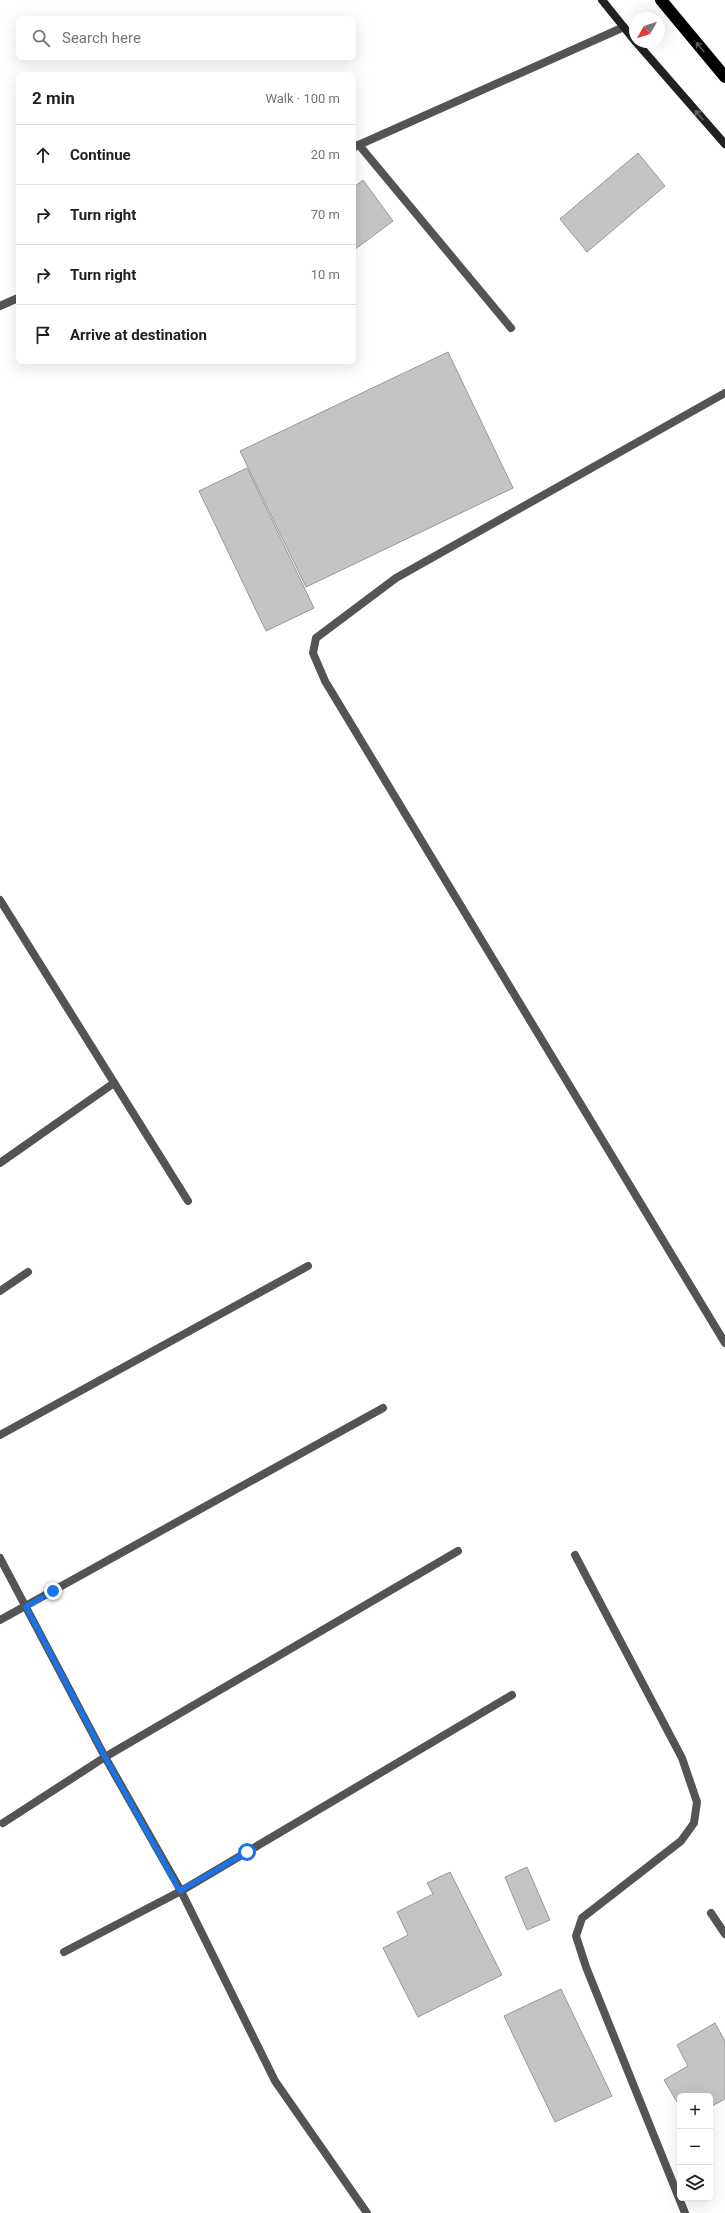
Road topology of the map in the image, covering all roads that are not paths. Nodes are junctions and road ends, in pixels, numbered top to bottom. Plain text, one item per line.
1 (602, 0) edge
2 (661, 0) edge
3 (624, 27) junction
4 (629, 34) edge
5 (640, 48) edge
6 (725, 77) edge
7 (725, 144) edge
8 (357, 146) edge
9 (16, 299) edge
10 (0, 306) edge
11 (511, 328) dead end
12 (725, 392) edge
13 (0, 900) edge
14 (114, 1083) junction
15 (0, 1164) edge
16 (188, 1201) dead end
17 (308, 1266) dead end
18 (28, 1272) dead end
19 (0, 1291) edge
20 (725, 1343) edge
21 (383, 1408) dead end
22 (0, 1435) edge
23 (458, 1551) dead end
24 (575, 1555) dead end
25 (0, 1558) edge
26 (26, 1607) junction
27 (0, 1620) edge
28 (512, 1695) dead end
29 (105, 1757) junction
30 (3, 1823) dead end
31 (180, 1891) junction
32 (711, 1913) dead end
33 (725, 1934) edge
34 (64, 1952) dead end
35 (367, 2213) edge
36 (685, 2213) edge

1 - 3 street
6 -> 2 highway
3 - 4 street
3 - 8 street
7 -> 5 street
8 - 11 street
9 - 10 street
12 - 20 street
13 - 14 street
14 - 15 street
14 - 16 street
17 - 22 street
18 - 19 street
21 - 26 street
23 - 29 street
24 - 36 street
25 - 26 street
26 - 27 street
26 - 29 street
28 - 31 street
29 - 30 street
29 - 31 street
31 - 34 street
31 - 35 street
32 - 33 street

